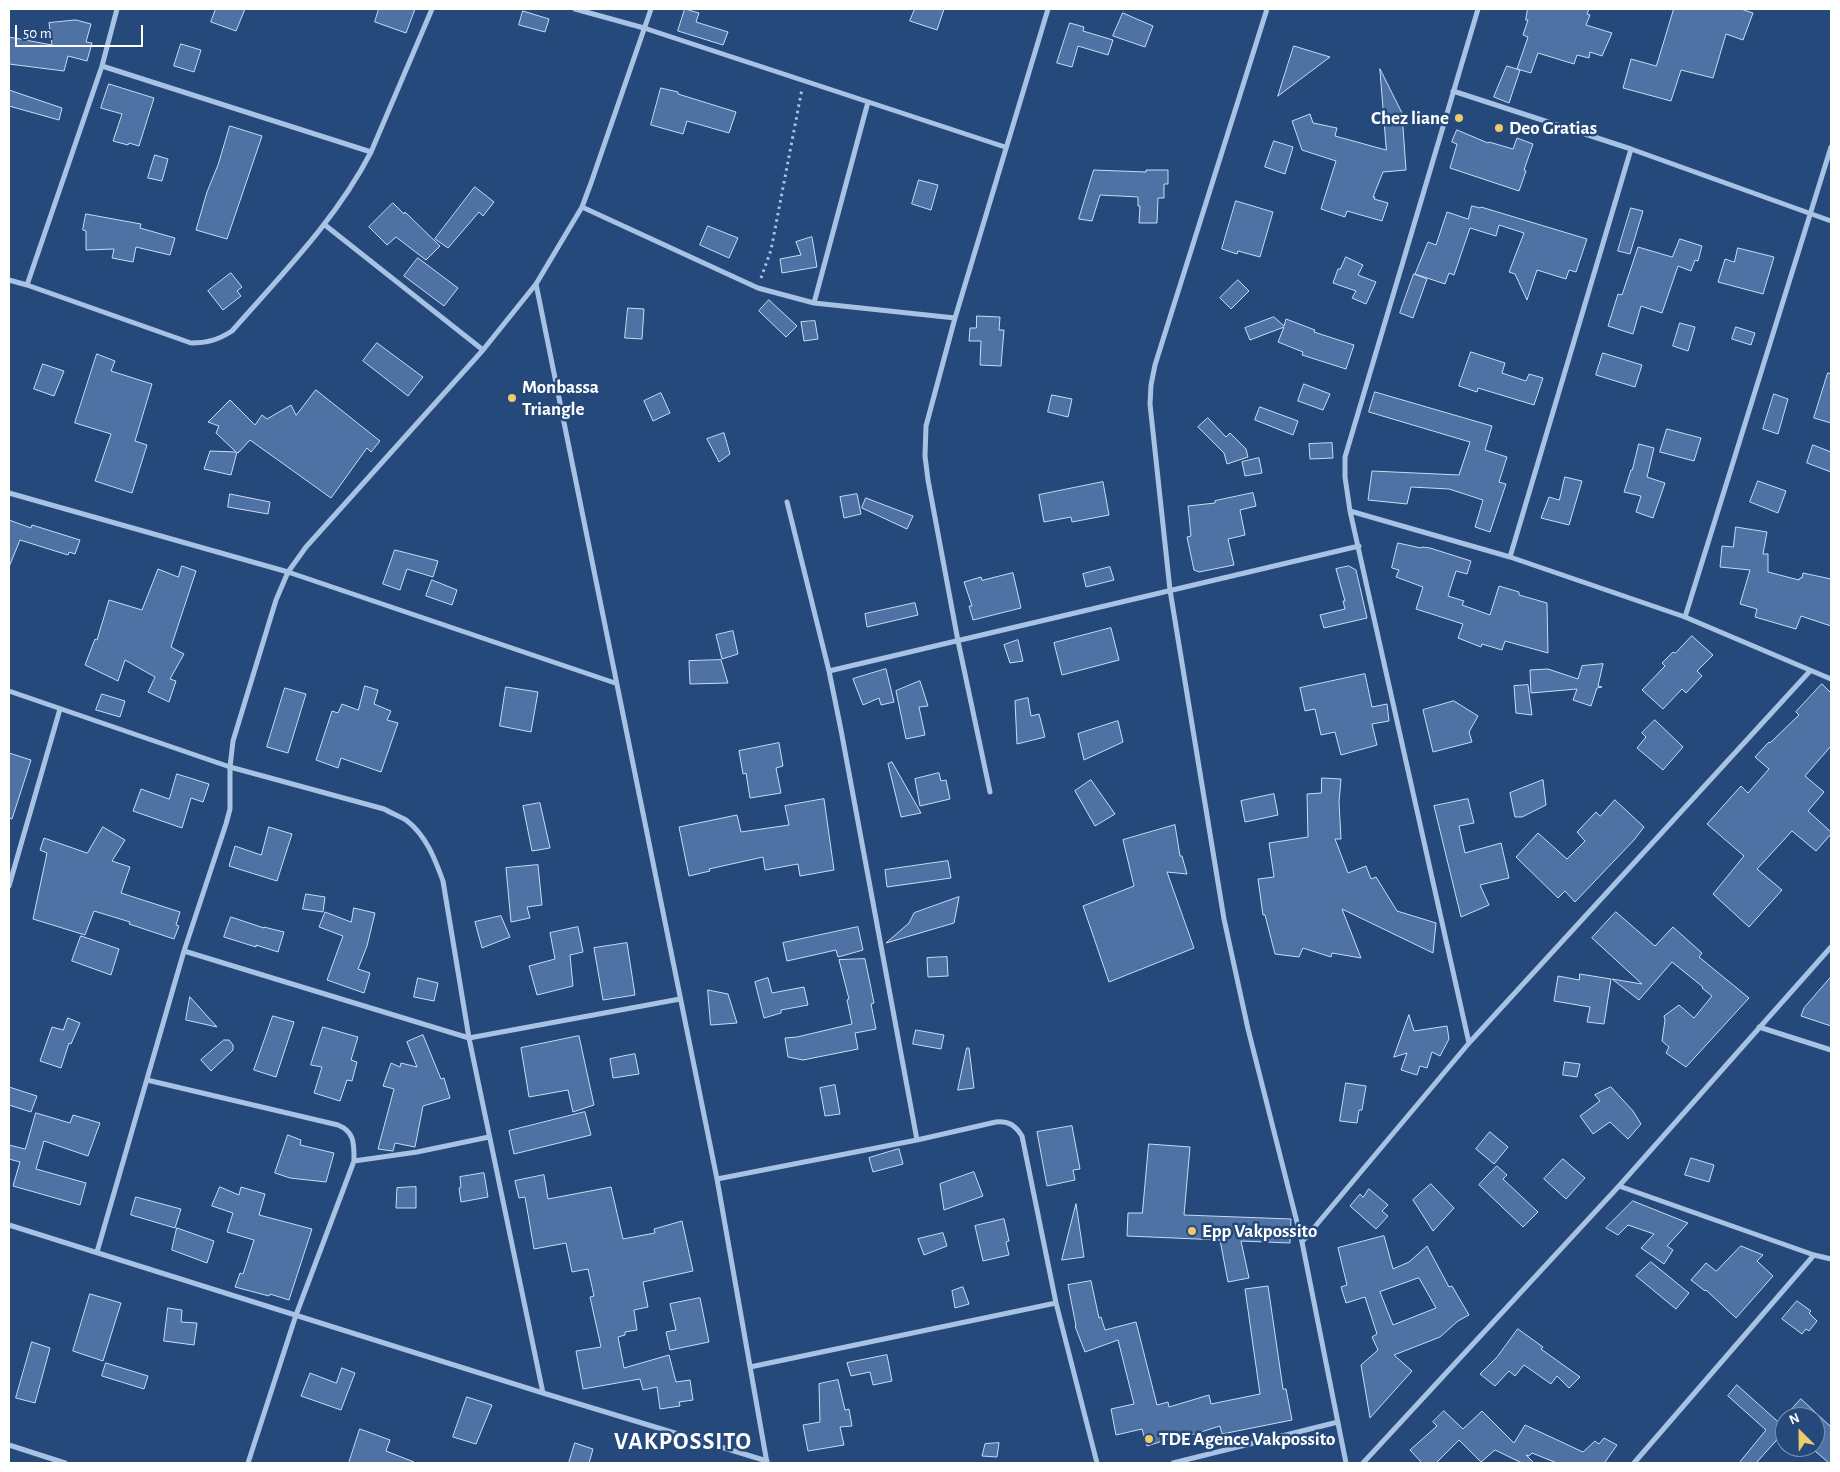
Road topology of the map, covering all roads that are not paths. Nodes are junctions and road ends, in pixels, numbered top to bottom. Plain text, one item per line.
1 (117, 9) edge
2 (432, 9) edge
3 (576, 9) edge
4 (651, 9) edge
5 (1048, 9) edge
6 (1267, 9) edge
7 (1478, 9) edge
8 (644, 28) junction
9 (102, 66) junction
10 (1452, 91) junction
11 (868, 102) junction
12 (1831, 146) edge
13 (1005, 147) junction
14 (1631, 149) junction
15 (371, 152) junction
16 (582, 207) junction
17 (1811, 214) junction
18 (1831, 221) edge
19 (325, 225) junction
20 (9, 282) edge
21 (536, 284) junction
22 (27, 285) junction
23 (814, 303) junction
24 (955, 318) junction
25 (483, 350) junction
26 (9, 493) edge
27 (787, 502) dead end
28 (1350, 511) junction
29 (1358, 546) junction
30 (1510, 557) junction
31 (288, 572) junction
32 (1170, 590) junction
33 (1685, 617) junction
34 (958, 642) junction
35 (829, 671) junction
36 (1810, 671) junction
37 (1831, 679) edge
38 (615, 683) junction
39 (9, 691) edge
40 (60, 709) junction
41 (230, 767) junction
42 (990, 792) dead end
43 (9, 886) edge
44 (1831, 947) edge
45 (184, 951) junction
46 (680, 999) junction
47 (1759, 1028) junction
48 (469, 1038) junction
49 (1469, 1043) junction
50 (1831, 1050) edge
51 (146, 1080) junction
52 (489, 1137) junction
53 (916, 1140) junction
54 (354, 1161) junction
55 (716, 1179) junction
56 (1619, 1186) junction
57 (9, 1225) edge
58 (1302, 1242) junction
59 (97, 1252) junction
60 (1814, 1255) junction
61 (1831, 1259) edge
62 (1056, 1303) junction
63 (296, 1315) junction
64 (750, 1367) junction
65 (543, 1393) junction
66 (1338, 1422) junction
67 (9, 1445) edge
68 (767, 1462) edge
69 (65, 1463) edge
70 (248, 1463) edge
71 (1097, 1463) edge
72 (1173, 1463) edge
73 (1346, 1463) edge
74 (1363, 1463) edge
75 (1634, 1463) edge

1 - 9 street
2 - 15 street
3 - 8 street
4 - 8 street
5 - 13 street
6 - 32 street
7 - 10 street
8 - 11 street
8 - 16 street
9 - 15 street
9 - 22 street
10 - 14 street
10 - 28 street
11 - 13 street
11 - 23 street
12 - 17 street
13 - 24 street
14 - 17 street
14 - 30 street
15 - 19 street
16 - 21 street
16 - 23 street
17 - 18 street
17 - 33 street
19 - 22 street
19 - 25 street
20 - 22 street
21 - 25 street
21 - 38 street
23 - 24 street
24 - 34 street
25 - 31 street
26 - 31 street
27 - 35 street
28 - 29 street
28 - 30 street
29 - 32 street
29 - 49 street
30 - 33 street
31 - 38 street
31 - 41 street
32 - 34 street
32 - 58 street
33 - 36 street
34 - 35 street
34 - 42 street
35 - 53 street
36 - 37 street
36 - 49 street
38 - 46 street
39 - 40 street
40 - 41 street
40 - 43 street
41 - 45 street
41 - 48 street
44 - 47 street
45 - 48 street
45 - 51 street
46 - 48 street
46 - 55 street
47 - 50 street
47 - 56 street
48 - 52 street
49 - 58 street
51 - 54 street
51 - 59 street
52 - 54 street
52 - 65 street
53 - 55 street
53 - 62 street
54 - 63 street
55 - 64 street
56 - 60 street
56 - 74 street
57 - 59 street
58 - 66 street
59 - 63 street
60 - 61 street
60 - 75 street
62 - 64 street
62 - 71 street
63 - 65 street
63 - 70 street
64 - 68 street
65 - 68 street
66 - 72 street
66 - 73 street
67 - 69 street

